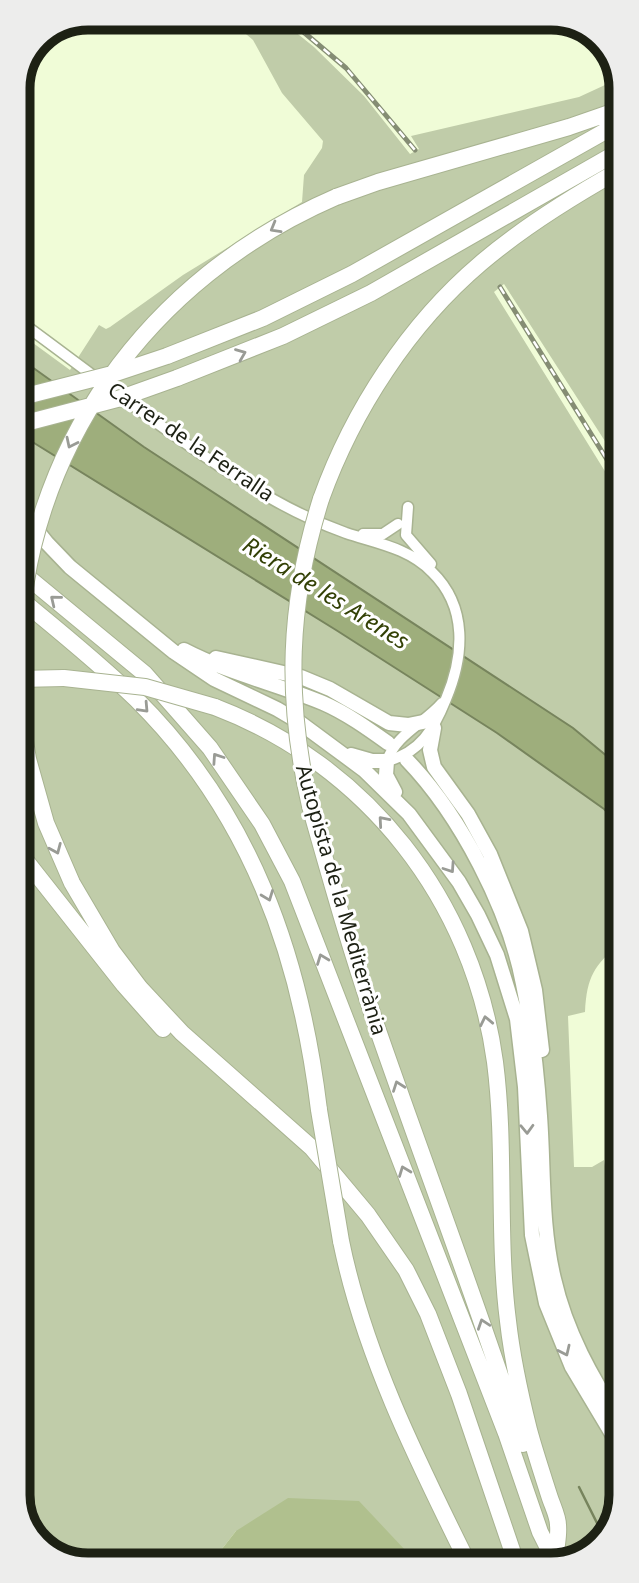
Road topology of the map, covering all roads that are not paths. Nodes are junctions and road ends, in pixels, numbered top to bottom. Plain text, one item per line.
1 (609, 113) edge
2 (609, 129) edge
3 (609, 157) edge
4 (609, 177) edge
5 (30, 329) edge
6 (30, 395) edge
7 (30, 422) edge
8 (30, 522) edge
9 (398, 524) junction
10 (347, 533) junction
11 (398, 550) junction
12 (30, 565) edge
13 (30, 579) edge
14 (445, 586) junction
15 (30, 607) edge
16 (132, 618) junction
17 (180, 648) junction
18 (30, 677) edge
19 (428, 723) junction
20 (388, 743) dead end
21 (340, 751) junction
22 (407, 760) dead end
23 (387, 761) junction
24 (30, 766) edge
25 (409, 814) junction
26 (30, 866) edge
27 (540, 1114) junction
28 (333, 1176) junction
29 (609, 1402) edge
30 (609, 1428) edge
31 (557, 1552) edge
32 (463, 1553) edge
33 (513, 1553) edge
34 (553, 1553) edge
35 (555, 1553) edge

1 -> 12 highway, bridge
2 - 6 highway, bridge
7 -> 3 highway, bridge
35 -> 4 highway, Autopista de la Mediterrània, bridge
5 - 10 street, Carrer de la Ferralla
8 - 16 main road
9 - 10 street
9 - 11 street
9 - 14 street
10 - 11 street, Carrer de la Ferralla
11 - 14 street, Carrer de la Ferralla
34 -> 13 highway
14 - 19 street, Carrer de la Ferralla
15 -> 32 highway, bridge
16 - 17 main road
16 - 21 main road
17 - 19 main road
17 - 20 main road
31 -> 18 highway, bridge
19 - 23 street
19 - 23 street
19 - 27 main road
21 - 23 main road
21 - 25 main road
22 - 27 main road
23 - 25 main road
24 -> 28 highway
25 -> 30 main road
26 - 28 highway
27 - 29 main road
28 - 33 highway

